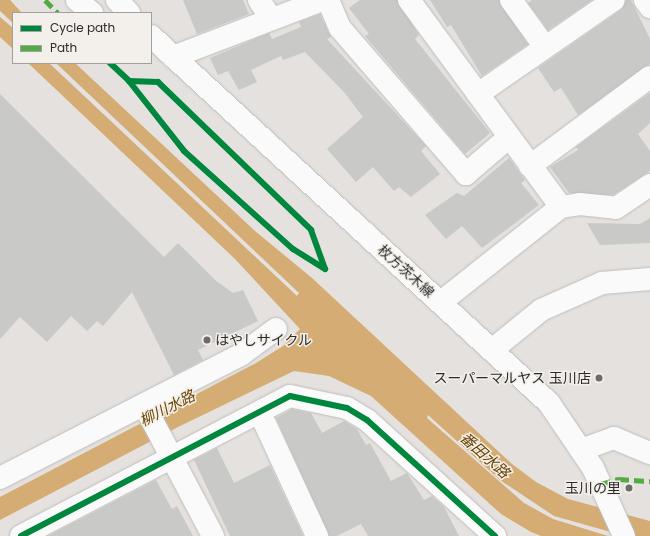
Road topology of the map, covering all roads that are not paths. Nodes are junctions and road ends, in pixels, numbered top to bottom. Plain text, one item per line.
1 (77, 0) edge
2 (117, 0) edge
3 (322, 0) edge
4 (328, 0) edge
5 (409, 0) edge
6 (511, 0) edge
7 (614, 0) edge
8 (645, 0) edge
9 (650, 7) edge
10 (264, 9) edge
11 (91, 12) edge
12 (128, 12) edge
13 (159, 47) edge
14 (545, 47) junction
15 (650, 76) edge
16 (478, 94) junction
17 (510, 137) junction
18 (530, 166) junction
19 (650, 185) edge
20 (561, 207) junction
21 (650, 279) edge
22 (441, 302) junction
23 (276, 329) dead end
24 (492, 350) junction
25 (147, 411) junction
26 (260, 413) junction
27 (582, 450) junction
28 (170, 453) junction
29 (650, 453) edge
30 (0, 478) edge
31 (206, 534) edge
32 (21, 536) edge
33 (316, 536) edge
34 (496, 536) edge
35 (624, 536) edge

1 - 11 street
2 - 12 street
3 - 10 street
4 - 17 street
5 - 16 street
6 - 14 street
7 - 14 street
8 - 9 street
10 - 13 street
13 - 22 street, 枚方茨木線
14 - 16 street
15 - 18 street
16 - 17 street
17 - 18 street
18 - 20 street
19 - 20 street
20 - 22 street
21 - 24 street
22 - 24 street, 枚方茨木線
23 - 25 street
24 - 27 street, 枚方茨木線
25 - 28 street
25 - 30 street
26 - 28 street
26 - 33 street
26 - 34 street
27 - 29 street
27 - 35 street, 枚方茨木線
28 - 31 street
28 - 32 street

